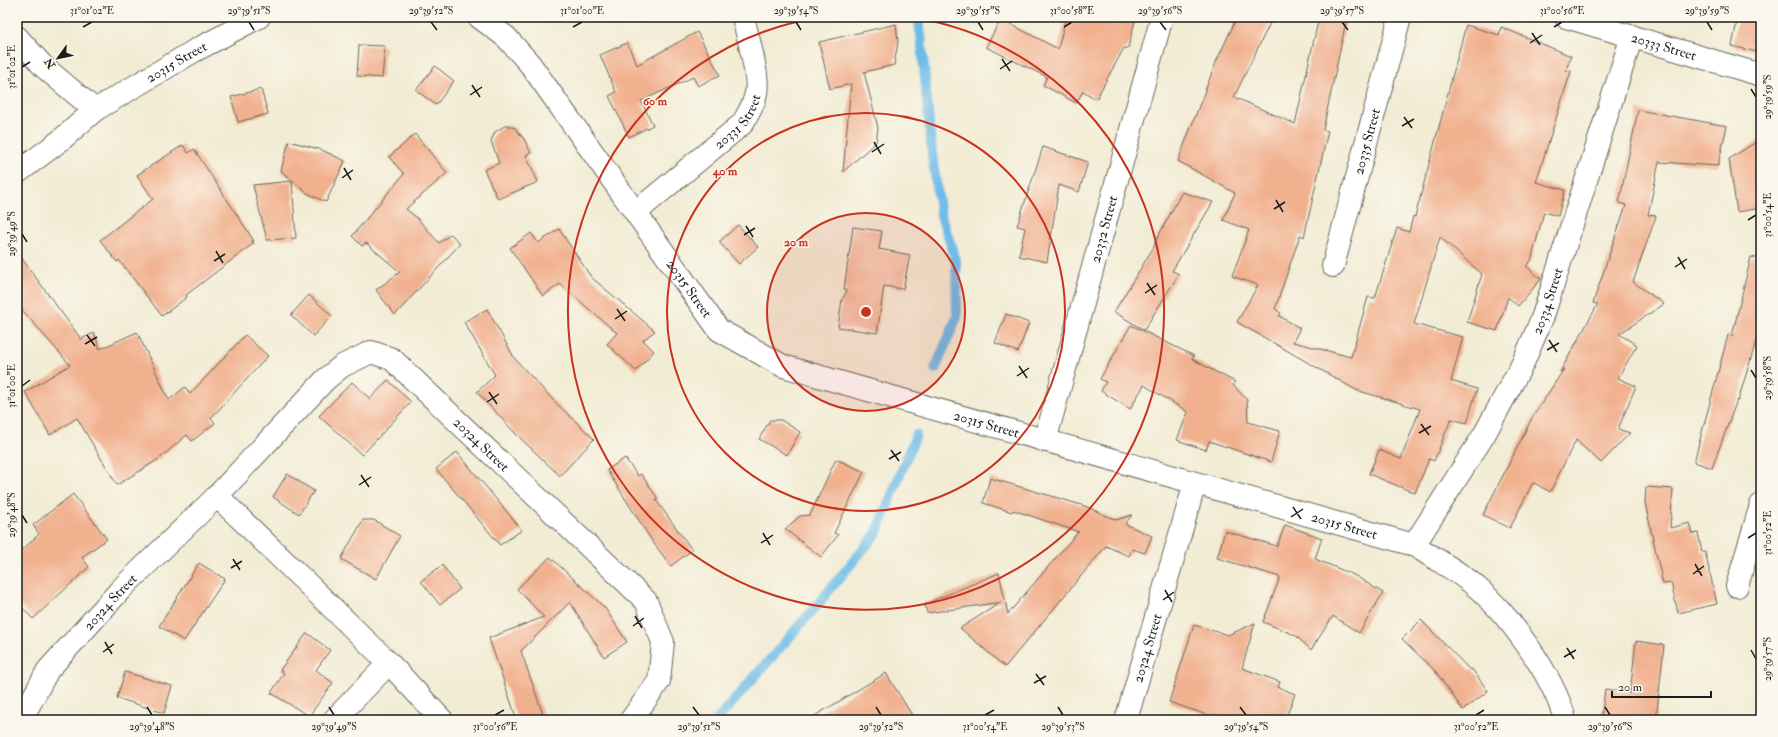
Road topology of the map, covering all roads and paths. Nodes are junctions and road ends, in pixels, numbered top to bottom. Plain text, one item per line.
1 (259, 17) edge
2 (479, 17) edge
3 (743, 17) edge
4 (1162, 17) edge
5 (1400, 17) edge
6 (1566, 17) edge
7 (1632, 36) junction
8 (17, 37) edge
9 (1761, 74) edge
10 (95, 110) junction
11 (17, 173) edge
12 (636, 212) junction
13 (1333, 266) dead end
14 (1045, 441) junction
15 (1195, 483) junction
16 (216, 496) junction
17 (1761, 505) edge
18 (1414, 545) junction
19 (1737, 586) dead end
20 (389, 663) junction
21 (21, 720) edge
22 (334, 720) edge
23 (442, 720) edge
24 (631, 720) edge
25 (1126, 720) edge
26 (1565, 720) edge

1 - 10 street, 20315 Street
2 - 12 street, 20315 Street
3 - 12 street, 20331 Street
4 - 14 street, 20332 Street
5 - 13 street, 20335 Street
6 - 7 street, 20333 Street
7 - 9 street, 20333 Street
7 - 18 street, 20334 Street
8 - 10 street
10 - 11 street, 20315 Street
12 - 14 street, 20315 Street
14 - 15 street, 20315 Street
15 - 18 street, 20315 Street
15 - 25 street, 20324 Street
16 - 20 street
16 - 21 street, 20324 Street
16 - 24 street, 20324 Street
17 - 19 street
18 - 26 street, 20315 Street
20 - 22 street
20 - 23 street

